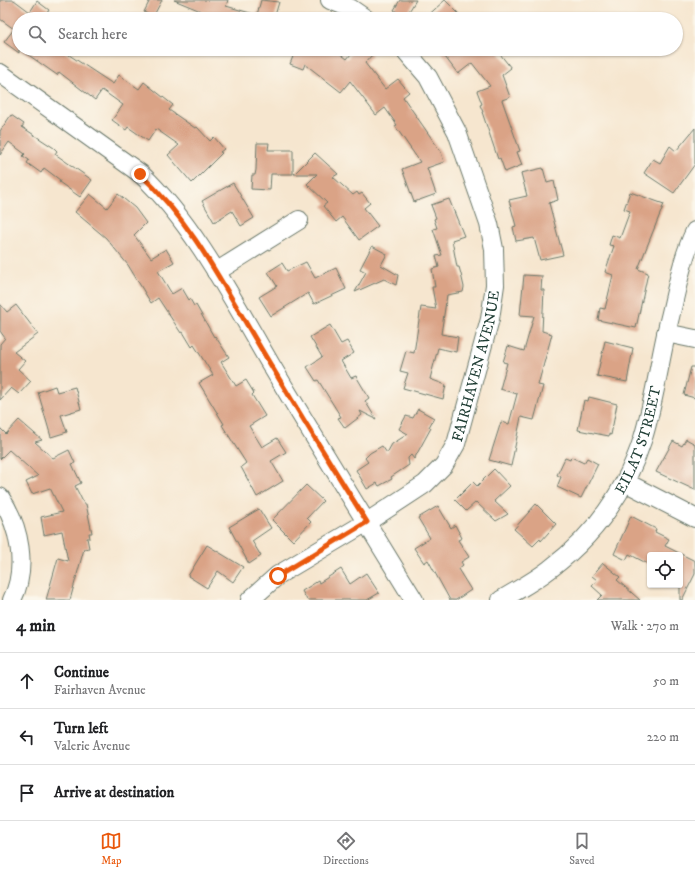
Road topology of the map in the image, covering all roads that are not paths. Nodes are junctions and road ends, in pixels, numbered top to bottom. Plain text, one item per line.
1 (330, 0) edge
2 (356, 12) edge
3 (410, 56) edge
4 (0, 73) edge
5 (299, 220) dead end
6 (695, 230) edge
7 (216, 272) junction
8 (666, 333) junction
9 (695, 339) edge
10 (625, 482) junction
11 (0, 497) edge
12 (695, 518) edge
13 (367, 522) junction
14 (12, 600) edge
15 (250, 600) edge
16 (414, 600) edge
17 (501, 600) edge

1 - 2 street
3 - 13 street, FAIRHAVEN AVENUE
4 - 7 street
5 - 7 street
6 - 8 street, EILAT STREET
7 - 13 street
8 - 9 street
8 - 10 street, EILAT STREET
10 - 12 street
10 - 17 street, EILAT STREET
11 - 14 street
13 - 15 street, FAIRHAVEN AVENUE
13 - 16 street

